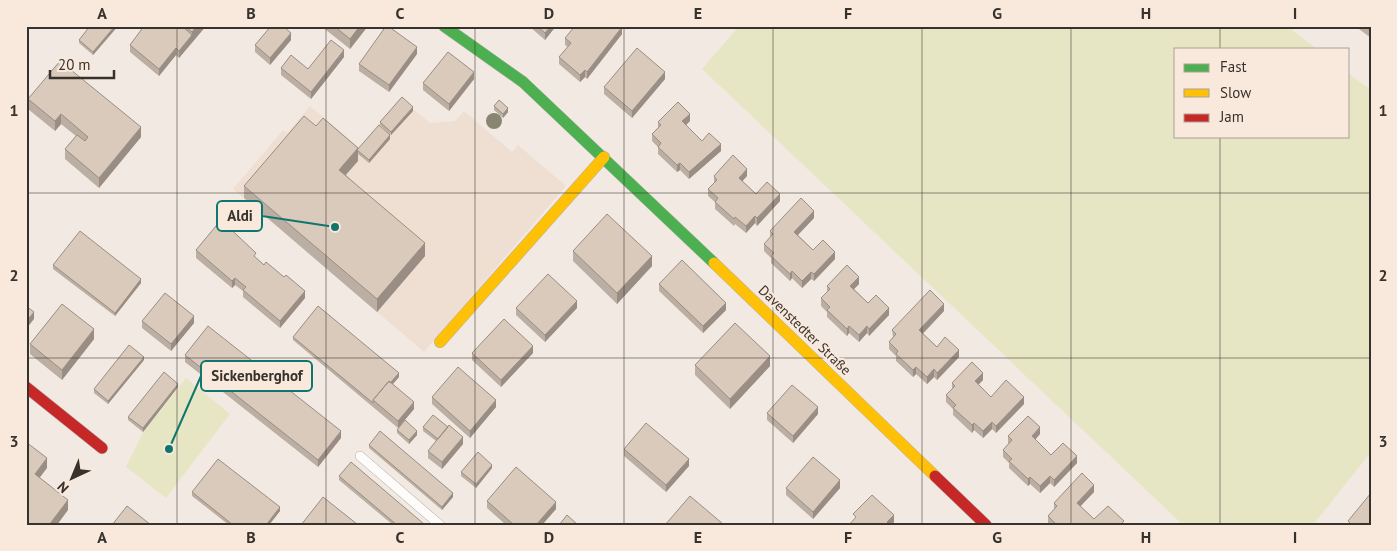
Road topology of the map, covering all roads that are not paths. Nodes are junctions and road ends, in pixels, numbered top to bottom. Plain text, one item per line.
1 (444, 26) edge
2 (604, 157) junction
3 (440, 342) dead end
4 (26, 387) edge
5 (102, 448) dead end
6 (360, 456) dead end
7 (440, 525) edge
8 (986, 525) edge

1 - 2 street, Davenstedter Straße
2 - 3 street
2 - 8 street, Davenstedter Straße
4 - 5 street
6 - 7 lane

